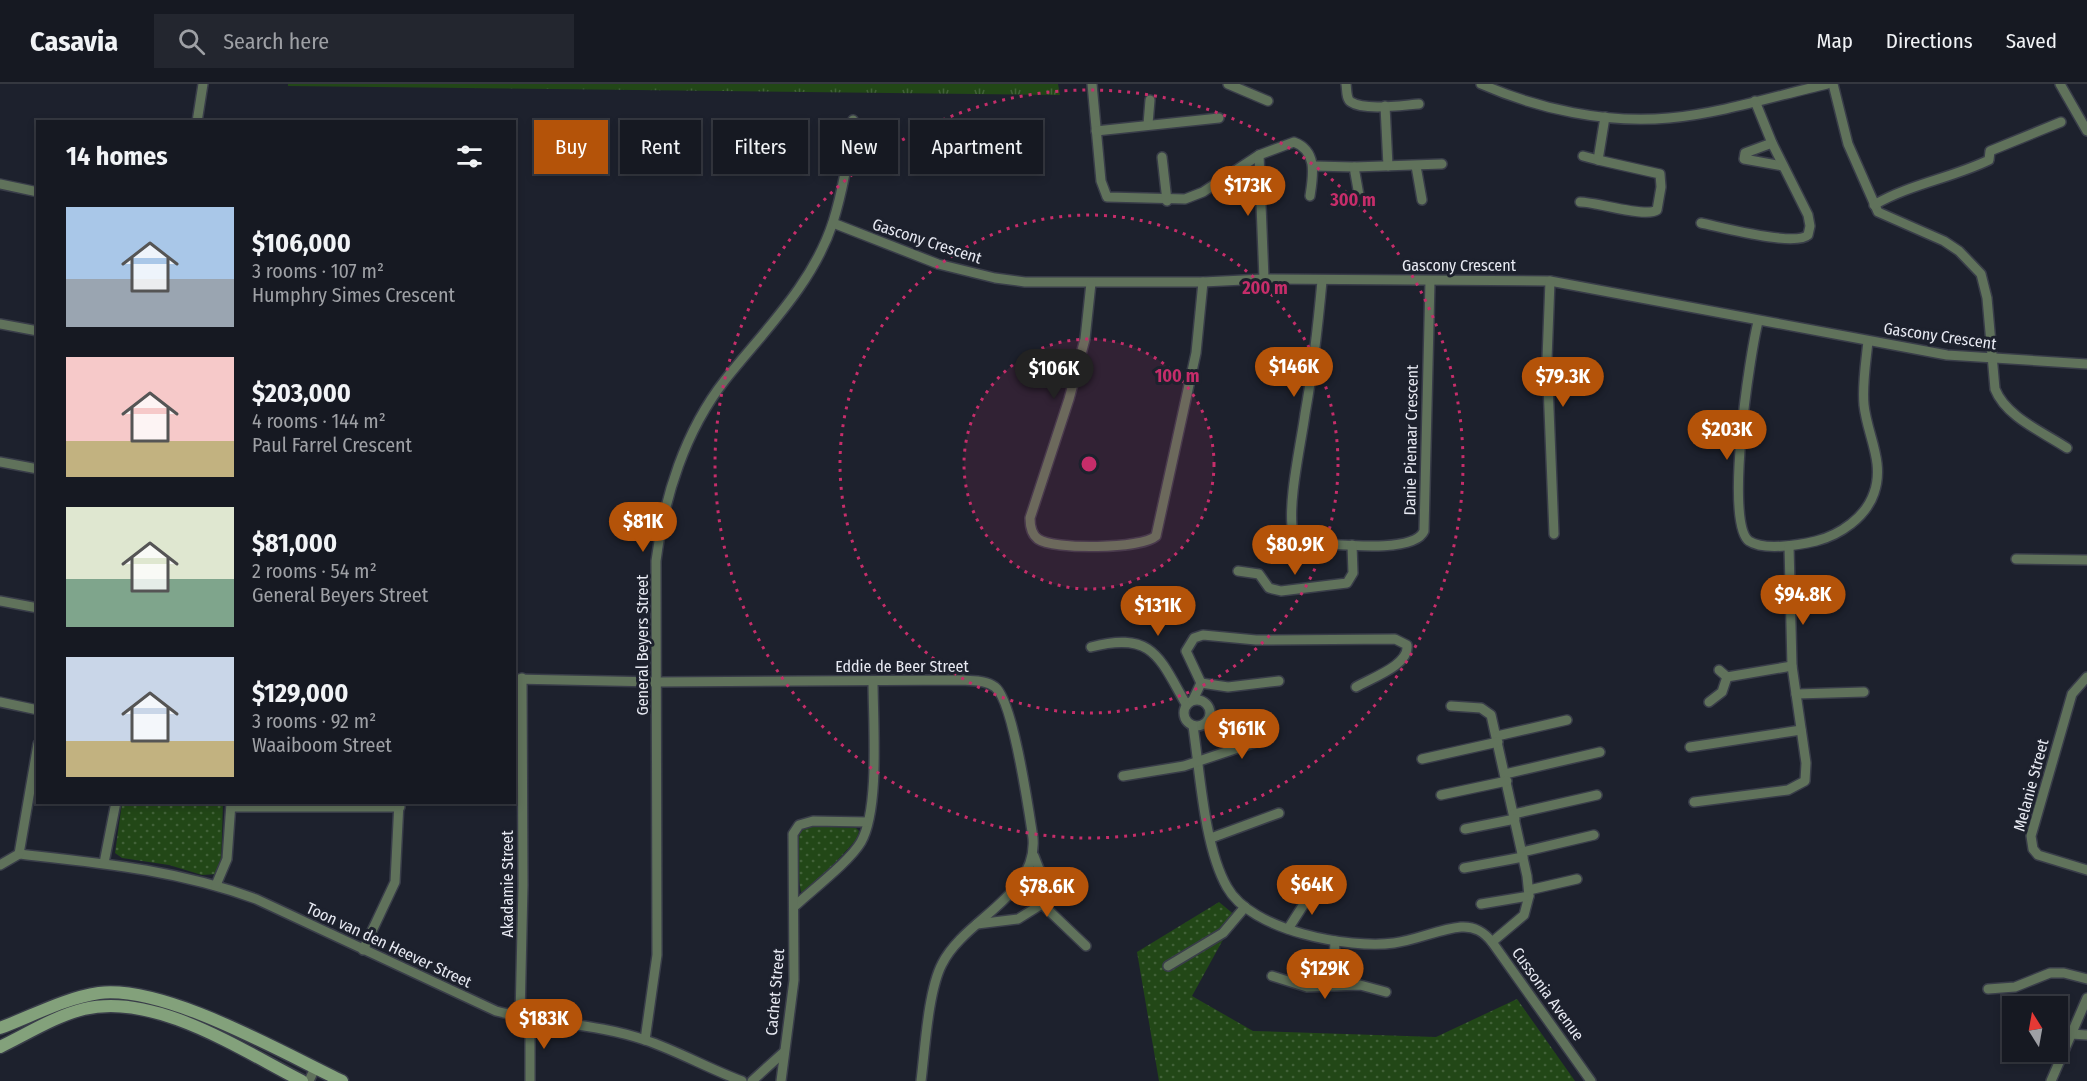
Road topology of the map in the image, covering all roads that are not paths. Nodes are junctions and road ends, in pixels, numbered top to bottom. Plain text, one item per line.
1 (201, 84) edge
2 (1092, 84) edge
3 (1228, 84) edge
4 (1346, 84) edge
5 (1481, 84) edge
6 (1827, 84) edge
7 (1833, 84) edge
8 (2060, 84) edge
9 (1150, 100) dead end
10 (1268, 101) dead end
11 (1755, 101) junction
12 (1419, 104) dead end
13 (1385, 106) junction
14 (1605, 117) junction
15 (1219, 118) dead end
16 (197, 120) edge
17 (2061, 122) dead end
18 (1148, 124) junction
19 (1096, 131) junction
20 (2087, 131) edge
21 (1772, 143) junction
22 (1259, 155) junction
23 (1583, 156) dead end
24 (1162, 157) dead end
25 (1598, 160) junction
26 (1442, 164) dead end
27 (1314, 166) junction
28 (1388, 166) junction
29 (1416, 166) junction
30 (1784, 166) junction
31 (1354, 167) junction
32 (844, 174) edge
33 (0, 184) edge
34 (36, 192) edge
35 (1310, 196) dead end
36 (1422, 200) dead end
37 (1167, 201) junction
38 (1360, 201) dead end
39 (1580, 202) dead end
40 (1874, 205) junction
41 (833, 223) junction
42 (1701, 223) dead end
43 (1264, 279) junction
44 (1430, 280) junction
45 (1322, 281) junction
46 (1550, 281) junction
47 (1203, 282) junction
48 (1091, 283) junction
49 (1758, 321) junction
50 (0, 324) edge
51 (36, 331) edge
52 (1868, 341) junction
53 (1993, 360) junction
54 (2087, 364) edge
55 (2067, 448) dead end
56 (0, 462) edge
57 (36, 469) edge
58 (1554, 534) dead end
59 (1352, 545) junction
60 (1789, 546) junction
61 (2016, 559) dead end
62 (2087, 560) edge
63 (1238, 571) dead end
64 (0, 601) edge
65 (36, 608) edge
66 (1091, 647) dead end
67 (1792, 666) junction
68 (1719, 670) dead end
69 (1727, 677) junction
70 (2087, 677) edge
71 (518, 679) edge
72 (873, 681) junction
73 (1279, 681) dead end
74 (657, 682) junction
75 (1201, 683) junction
76 (1356, 687) dead end
77 (1864, 692) dead end
78 (1796, 694) junction
79 (0, 702) edge
80 (1190, 702) junction
81 (1709, 702) dead end
82 (1451, 706) dead end
83 (36, 710) edge
84 (1567, 720) dead end
85 (1193, 726) junction
86 (1801, 730) junction
87 (1265, 739) dead end
88 (1497, 739) junction
89 (1690, 747) dead end
90 (1600, 752) dead end
91 (36, 756) edge
92 (1422, 759) dead end
93 (1198, 761) junction
94 (1123, 776) dead end
95 (1506, 778) junction
96 (1441, 795) dead end
97 (1597, 795) dead end
98 (1694, 802) dead end
99 (116, 804) edge
100 (232, 805) edge
101 (400, 805) edge
102 (1279, 813) dead end
103 (1514, 817) junction
104 (867, 822) junction
105 (1464, 829) dead end
106 (1594, 835) dead end
107 (1211, 838) junction
108 (19, 854) junction
109 (1522, 854) junction
110 (1034, 856) junction
111 (104, 863) junction
112 (0, 865) edge
113 (1464, 868) dead end
114 (2087, 870) edge
115 (1577, 879) dead end
116 (216, 885) junction
117 (1313, 890) dead end
118 (1529, 893) junction
119 (1042, 904) junction
120 (1481, 904) dead end
121 (795, 906) junction
122 (1245, 907) junction
123 (977, 924) junction
124 (1288, 929) junction
125 (1335, 941) junction
126 (1492, 942) junction
127 (1086, 946) dead end
128 (363, 950) junction
129 (1168, 966) dead end
130 (1272, 976) dead end
131 (2087, 979) edge
132 (1333, 985) junction
133 (1988, 989) dead end
134 (1386, 992) dead end
135 (2087, 998) edge
136 (187, 1008) junction
137 (520, 1017) junction
138 (530, 1019) junction
139 (180, 1022) junction
140 (0, 1028) edge
141 (2071, 1034) junction
142 (2087, 1035) edge
143 (645, 1040) junction
144 (0, 1047) edge
145 (784, 1052) junction
146 (315, 1068) junction
147 (717, 1072) junction
148 (302, 1081) edge
149 (309, 1081) edge
150 (342, 1081) edge
151 (530, 1081) edge
152 (723, 1081) edge
153 (742, 1081) edge
154 (752, 1081) edge
155 (781, 1081) edge
156 (921, 1081) edge
157 (1591, 1081) edge
158 (2052, 1081) edge

1 - 16 street
2 - 19 street
3 - 10 street
4 - 13 street
5 - 14 street
6 - 11 street
7 - 40 street
8 - 20 street
9 - 18 street
11 - 14 street
11 - 21 street
12 - 13 street
13 - 28 street
14 - 25 street
15 - 18 street
17 - 40 street
18 - 19 street
19 - 37 street
21 - 30 street
21 - 30 street
22 - 27 street
22 - 37 street
22 - 43 street
23 - 25 street
24 - 37 street
25 - 39 street
26 - 29 street
27 - 31 street
27 - 35 street
28 - 29 street
28 - 31 street
29 - 36 street
30 - 42 street
31 - 38 street
32 - 41 street, General Beyers Street
33 - 34 street
40 - 53 street
41 - 48 street, Gascony Crescent
41 - 74 street, General Beyers Street
43 - 45 street, Gascony Crescent
43 - 47 street, Gascony Crescent
44 - 45 street, Gascony Crescent
44 - 46 street, Gascony Crescent
44 - 59 street, Danie Pienaar Crescent
45 - 59 street, Danie Pienaar Crescent
46 - 49 street, Gascony Crescent
46 - 58 street
47 - 48 street, Gascony Crescent
47 - 48 street
49 - 52 street, Gascony Crescent
49 - 60 street
50 - 51 street
52 - 53 street, Gascony Crescent
52 - 60 street
53 - 54 street, Gascony Crescent
53 - 55 street
56 - 57 street
59 - 63 street
60 - 67 street
61 - 62 street
64 - 65 street
66 - 80 street
67 - 69 street
67 - 78 street
68 - 69 street
69 - 81 street
70 - 114 street, Melanie Street
71 - 74 street, Eddie de Beer Street
71 - 137 street, Akadamie Street
72 - 74 street, Eddie de Beer Street
72 - 104 street
72 - 110 street, Eddie de Beer Street
73 - 75 street
74 - 143 street, General Beyers Street
75 - 76 street
75 - 80 street
77 - 78 street
78 - 86 street
79 - 83 street
80 - 85 street
80 - 85 street
82 - 88 street
84 - 88 street
85 - 93 street
86 - 89 street
86 - 98 street
87 - 93 street
88 - 92 street
88 - 95 street
90 - 95 street
91 - 108 street
93 - 94 street
93 - 107 street
95 - 96 street
95 - 103 street
97 - 103 street
99 - 111 street
100 - 101 street
100 - 116 street
101 - 128 street
102 - 107 street
103 - 105 street
103 - 109 street
104 - 121 street
104 - 121 street, Cachet Street
106 - 109 street
107 - 122 street
108 - 111 street, Toon van den Heever Street
108 - 112 street
109 - 113 street
109 - 118 street
110 - 119 street
110 - 123 street
111 - 116 street, Toon van den Heever Street
115 - 118 street
116 - 128 street, Toon van den Heever Street
117 - 124 street
118 - 120 street
118 - 126 street
119 - 123 street
119 - 127 street
121 - 145 street, Cachet Street
122 - 124 street
122 - 129 street
123 - 156 street
124 - 125 street
125 - 126 street, Cussonia Avenue
125 - 132 street
126 - 157 street, Cussonia Avenue
128 - 137 street, Toon van den Heever Street
130 - 132 street
131 - 133 street
132 - 134 street
135 - 141 street
136 - 139 street
136 - 140 street
136 - 146 street
137 - 138 street, Toon van den Heever Street
138 - 143 street, Toon van den Heever Street
138 - 151 street
139 - 144 street
139 - 148 street
141 - 142 street
141 - 158 street
143 - 147 street, Toon van den Heever Street
145 - 154 street
145 - 155 street, Cachet Street
146 - 149 street
146 - 150 street
147 - 152 street
147 - 153 street, Toon van den Heever Street

